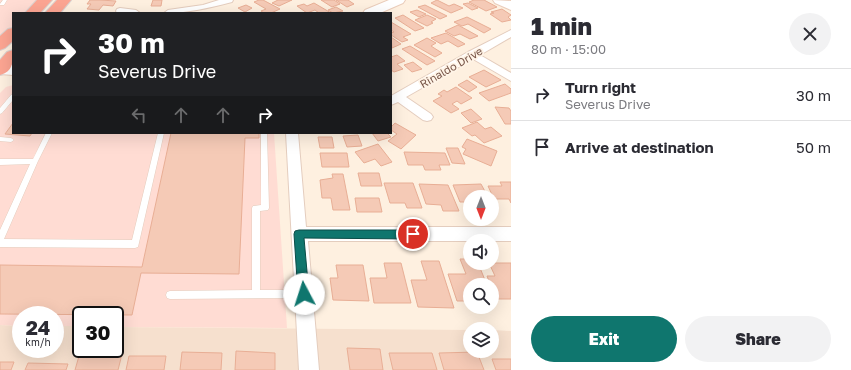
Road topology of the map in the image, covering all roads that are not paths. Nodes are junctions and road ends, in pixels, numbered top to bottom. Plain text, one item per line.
1 (45, 0) edge
2 (64, 0) edge
3 (128, 0) edge
4 (229, 0) edge
5 (396, 0) edge
6 (499, 0) edge
7 (511, 6) edge
8 (33, 12) edge
9 (53, 12) edge
10 (119, 12) edge
11 (174, 12) edge
12 (371, 12) edge
13 (12, 33) edge
14 (511, 33) edge
15 (0, 45) edge
16 (472, 54) junction
17 (12, 56) edge
18 (3, 69) edge
19 (511, 78) edge
20 (12, 97) edge
21 (395, 99) edge
22 (0, 112) edge
23 (427, 117) dead end
24 (49, 134) edge
25 (161, 134) edge
26 (264, 134) edge
27 (292, 134) edge
28 (0, 139) edge
29 (11, 140) dead end
30 (0, 162) edge
31 (35, 162) junction
32 (299, 234) junction
33 (511, 234) edge
34 (0, 239) edge
35 (0, 243) edge
36 (304, 294) junction
37 (170, 295) dead end
38 (256, 295) junction
39 (309, 370) edge

1 - 8 highway
2 - 9 highway
3 - 10 street
4 - 11 street
5 - 12 street
6 - 7 street
13 - 15 highway
14 - 16 street, Rinaldo Drive
16 - 19 street
16 - 21 street, Rinaldo Drive
17 - 18 highway
20 - 22 lane
21 - 23 street
24 - 31 lane
25 - 35 lane
26 - 38 lane
27 - 32 street
28 - 29 lane
30 - 31 lane
31 - 34 lane
32 - 33 street
32 - 36 street
36 - 38 lane
36 - 39 street
37 - 38 lane

